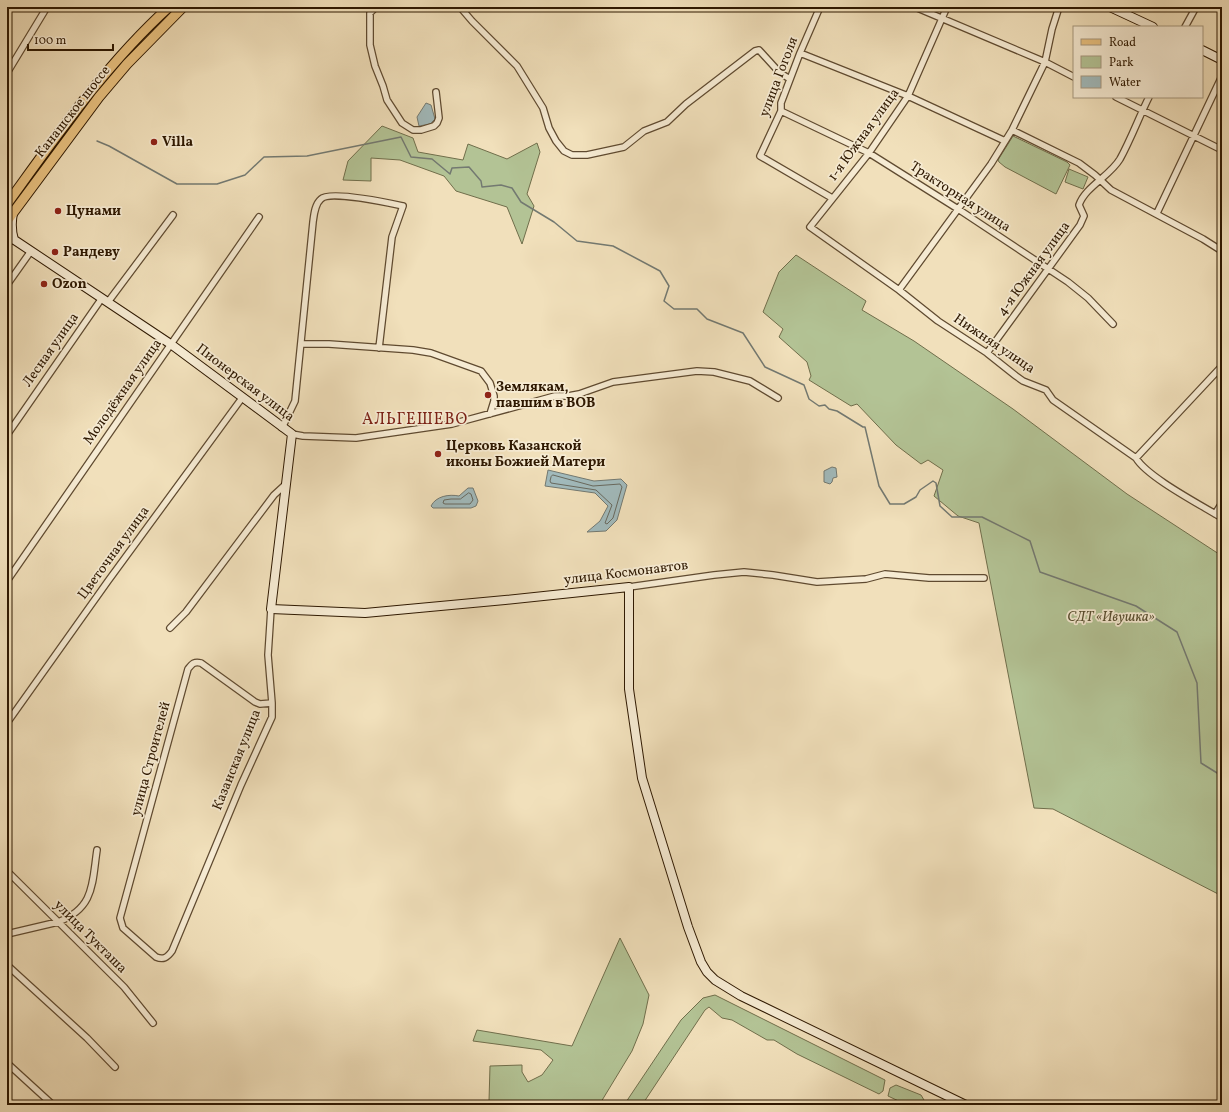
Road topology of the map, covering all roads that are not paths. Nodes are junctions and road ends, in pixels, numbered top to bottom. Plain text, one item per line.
1 (47, 7) edge
2 (169, 7) edge
3 (183, 7) edge
4 (376, 7) edge
5 (460, 7) edge
6 (820, 7) edge
7 (915, 7) edge
8 (947, 7) edge
9 (1059, 7) edge
10 (1110, 7) edge
11 (1196, 7) edge
12 (942, 18) junction
13 (1152, 26) edge
14 (1186, 26) edge
15 (1203, 50) edge
16 (800, 53) junction
17 (1222, 60) edge
18 (1045, 62) junction
19 (7, 73) edge
20 (1073, 76) edge
21 (1222, 76) edge
22 (790, 79) junction
23 (436, 92) dead end
24 (908, 96) junction
25 (1118, 98) edge
26 (1148, 98) edge
27 (1142, 110) junction
28 (781, 111) junction
29 (1012, 130) junction
30 (1193, 136) junction
31 (1005, 141) junction
32 (1222, 150) edge
33 (869, 153) junction
34 (1100, 181) junction
35 (832, 198) junction
36 (7, 204) edge
37 (958, 209) junction
38 (13, 213) junction
39 (1157, 213) junction
40 (173, 215) dead end
41 (259, 217) dead end
42 (7, 222) edge
43 (810, 227) joint
44 (7, 235) edge
45 (11, 239) edge
46 (31, 251) junction
47 (1222, 251) edge
48 (1047, 270) junction
49 (7, 285) edge
50 (898, 290) junction
51 (105, 300) junction
52 (1113, 324) dead end
53 (301, 344) junction
54 (172, 345) junction
55 (379, 348) junction
56 (987, 353) junction
57 (1222, 366) edge
58 (242, 398) junction
59 (778, 398) dead end
60 (490, 414) junction
61 (282, 428) junction
62 (292, 434) junction
63 (7, 435) edge
64 (1136, 458) junction
65 (286, 484) junction
66 (1222, 503) edge
67 (1215, 514) junction
68 (1222, 518) edge
69 (984, 578) dead end
70 (7, 581) edge
71 (628, 587) junction
72 (271, 609) junction
73 (170, 628) dead end
74 (272, 703) junction
75 (7, 723) edge
76 (97, 850) dead end
77 (7, 871) edge
78 (58, 922) junction
79 (7, 934) edge
80 (141, 946) joint
81 (7, 965) edge
82 (153, 1023) dead end
83 (7, 1063) edge
84 (115, 1067) dead end
85 (53, 1105) edge
86 (966, 1105) edge

1 - 19 street
2 - 36 main road, Канашское шоссе
3 - 38 main road, Канашское шоссе
4 - 23 street
5 - 22 street
6 - 16 street, улица Гоголя
7 - 12 street
8 - 12 street, 1-я Южная улица
9 - 18 street
10 - 13 street
11 - 14 street
12 - 18 street
12 - 24 street, 1-я Южная улица
15 - 17 street
16 - 22 street, улица Гоголя
16 - 24 street
18 - 20 street
18 - 29 street
21 - 30 street
22 - 28 street, улица Гоголя
24 - 31 street
24 - 33 street, 1-я Южная улица
25 - 27 street
26 - 27 street, 4-я Южная улица
27 - 30 street
27 - 34 street, 4-я Южная улица
28 - 33 street, Тракторная улица
28 - 35 street, улица Гоголя
29 - 31 street
29 - 34 street
30 - 32 street
30 - 39 street
31 - 37 street
33 - 35 street, 1-я Южная улица
33 - 37 street, Тракторная улица
34 - 39 street
34 - 48 street, 4-я Южная улица
35 - 43 street, 1-я Южная улица
37 - 48 street, Тракторная улица
37 - 50 street
38 - 42 main road, Канашское шоссе
38 - 45 street
39 - 47 street
40 - 51 street, Лесная улица
41 - 54 street, Молодёжная улица
43 - 50 street, Нижняя улица
44 - 45 street, Пионерская улица
45 - 46 street, Пионерская улица
46 - 49 street
46 - 51 street, Пионерская улица
48 - 52 street, Тракторная улица
48 - 56 street, 4-я Южная улица
50 - 56 street, Нижняя улица
51 - 54 street, Пионерская улица
51 - 63 street, Лесная улица
53 - 55 street
53 - 55 street
53 - 61 street
54 - 58 street, Пионерская улица
54 - 70 street, Молодёжная улица
55 - 60 street
56 - 64 street, Нижняя улица
57 - 64 street
58 - 61 street, Пионерская улица
58 - 75 street, Цветочная улица
59 - 60 street, Пионерская улица
60 - 62 street, Пионерская улица
61 - 62 street, Пионерская улица
62 - 65 street, Казанская улица
64 - 67 street, Нижняя улица
65 - 72 street, Казанская улица
65 - 73 street
66 - 67 street
67 - 68 street, Нижняя улица
69 - 71 street, улица Космонавтов
71 - 72 street, улица Космонавтов
71 - 86 street
72 - 74 street, Казанская улица
74 - 80 street, Казанская улица
74 - 80 street, улица Строителей
76 - 78 street
77 - 78 street, улица Тукташа
78 - 79 street
78 - 82 street, улица Тукташа
81 - 84 street
83 - 85 street

